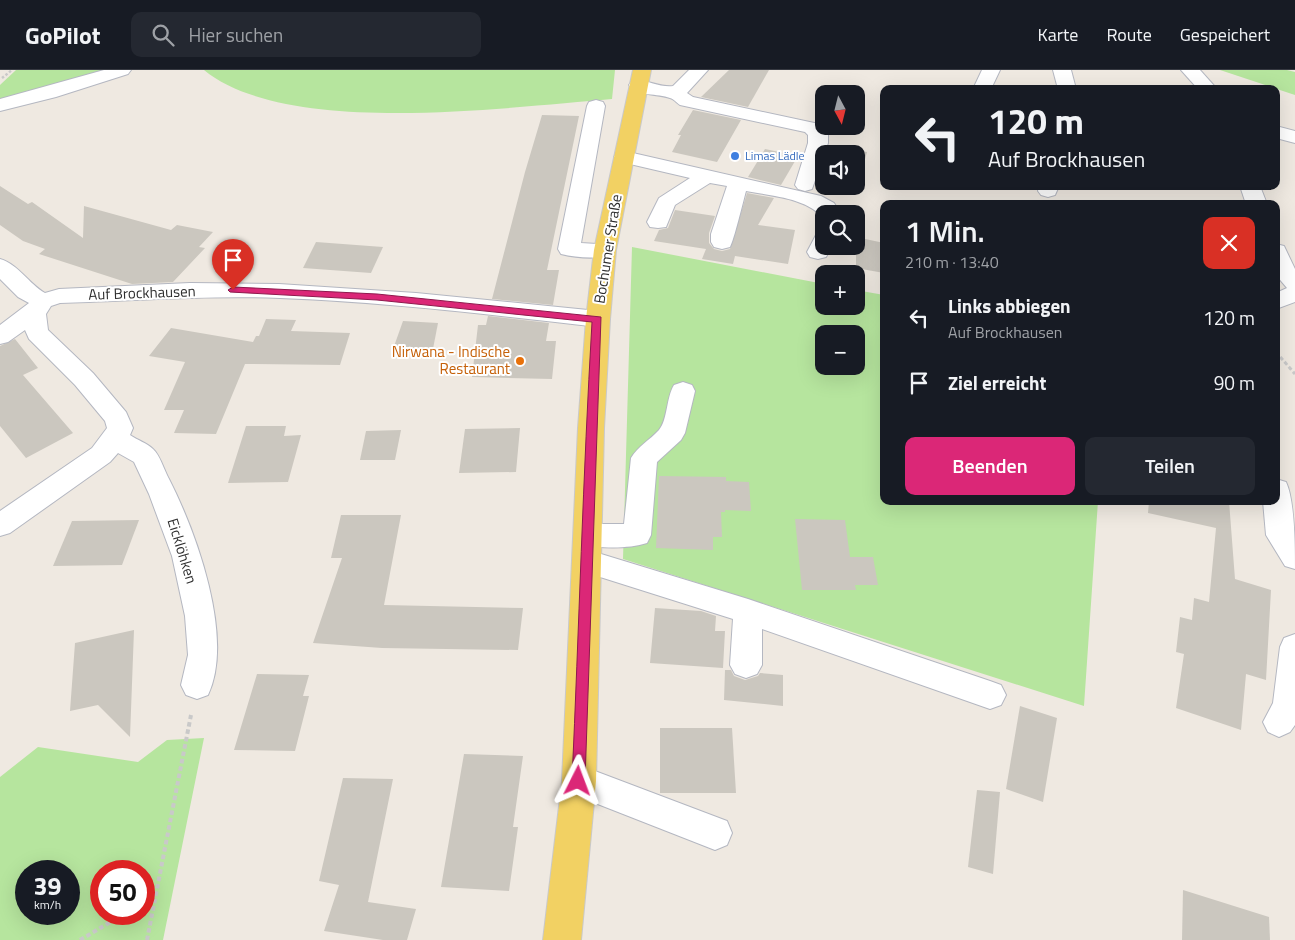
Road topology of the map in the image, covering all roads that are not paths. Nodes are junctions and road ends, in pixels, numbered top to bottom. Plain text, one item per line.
1 (122, 70) edge
2 (699, 70) edge
3 (991, 70) edge
4 (1062, 70) edge
5 (1190, 70) edge
6 (640, 78) edge
7 (984, 85) edge
8 (1066, 85) edge
9 (1204, 85) edge
10 (673, 91) junction
11 (0, 105) edge
12 (596, 106) dead end
13 (1280, 133) edge
14 (1295, 137) edge
15 (624, 157) junction
16 (707, 176) junction
17 (738, 183) junction
18 (805, 185) dead end
19 (823, 205) edge
20 (658, 222) dead end
21 (722, 242) dead end
22 (605, 250) junction
23 (1280, 261) edge
24 (0, 266) edge
25 (1295, 284) edge
26 (1295, 293) edge
27 (0, 294) edge
28 (1280, 300) edge
29 (34, 302) junction
30 (598, 319) junction
31 (0, 336) edge
32 (683, 391) dead end
33 (115, 438) junction
34 (1283, 506) edge
35 (0, 525) edge
36 (589, 549) junction
37 (1295, 558) edge
38 (748, 611) junction
39 (1295, 647) edge
40 (746, 665) dead end
41 (197, 685) road end
42 (990, 694) dead end
43 (1279, 722) dead end
44 (578, 781) junction
45 (715, 833) dead end
46 (562, 940) edge

1 - 11 street
2 - 10 street
3 - 7 street
4 - 8 street
5 - 9 street
6 - 10 street
6 - 15 main road, Bochumer Straße
10 - 18 street
12 - 22 street
13 - 14 street
15 - 16 street
15 - 22 main road, Bochumer Straße
16 - 17 street
16 - 20 street
17 - 19 street
17 - 21 street
22 - 30 main road, Bochumer Straße
23 - 25 street
24 - 29 street
26 - 28 street
27 - 29 street
29 - 30 street, Auf Brockhausen
29 - 31 street
29 - 33 street
30 - 36 main road, Bochumer Straße
32 - 36 street
33 - 35 street
33 - 41 street, Eicklöhken
34 - 37 street
36 - 38 street
36 - 44 main road, Bochumer Straße
38 - 40 street
38 - 42 street
39 - 43 street
44 - 45 street
44 - 46 main road, Bochumer Straße

